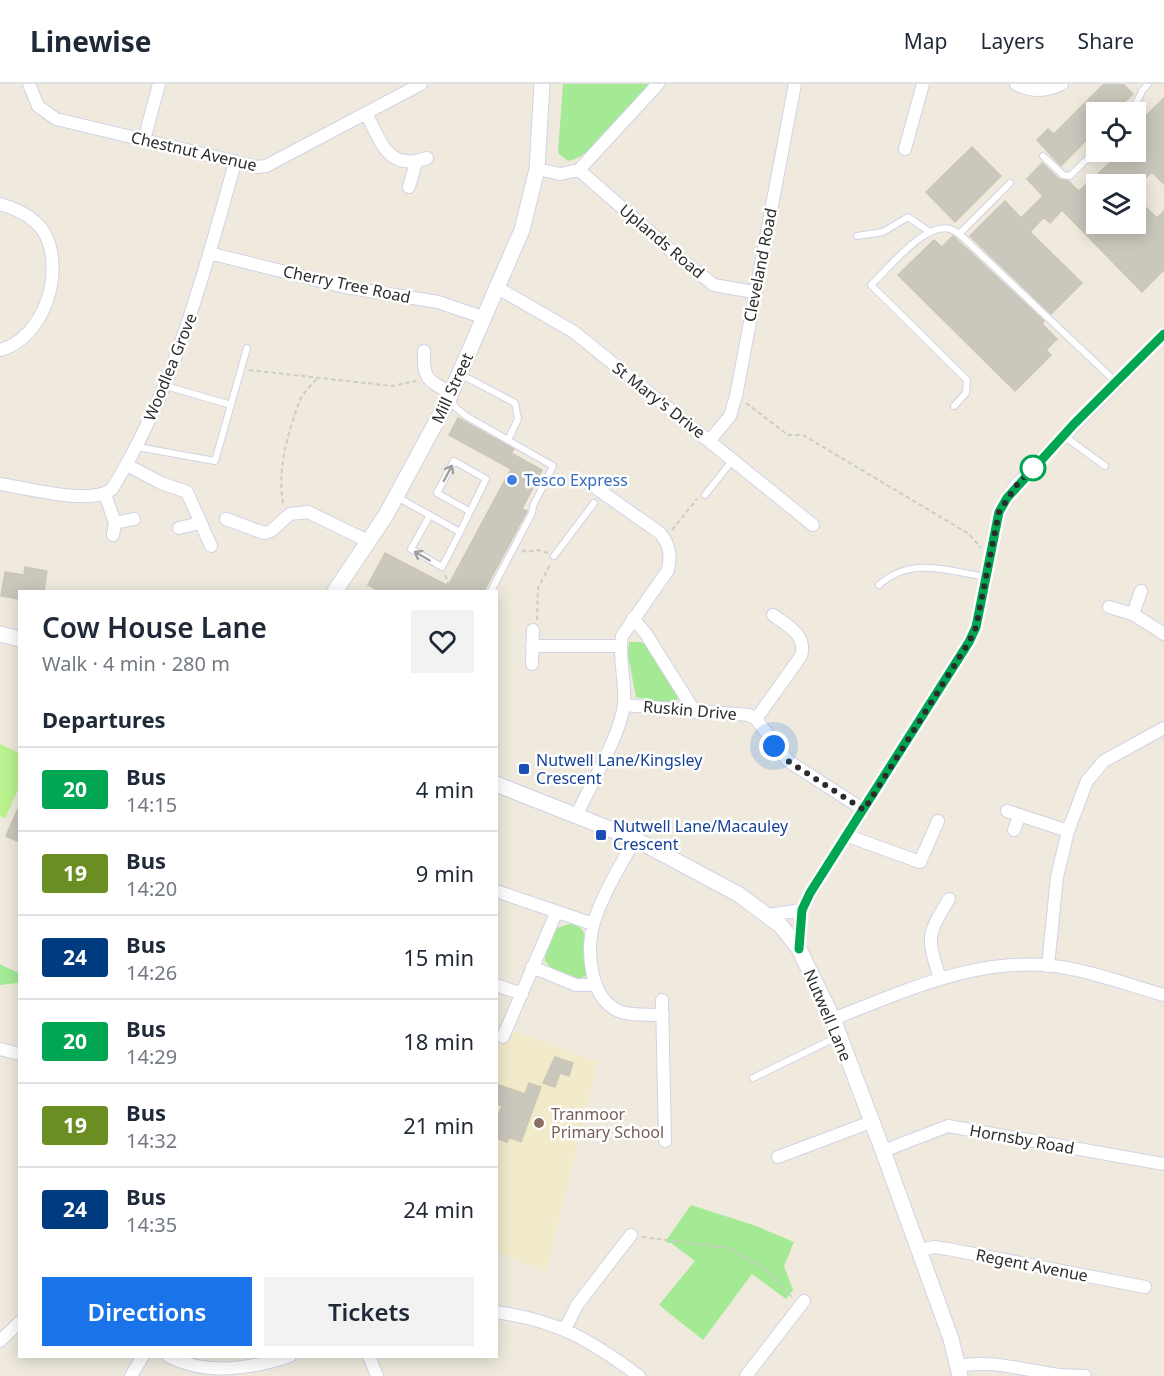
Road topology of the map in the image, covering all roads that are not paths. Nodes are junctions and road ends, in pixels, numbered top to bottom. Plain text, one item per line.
1 (29, 84) edge
2 (159, 84) edge
3 (422, 84) edge
4 (542, 84) edge
5 (658, 84) edge
6 (795, 84) edge
7 (923, 84) edge
8 (1016, 84) edge
9 (1062, 84) edge
10 (1148, 84) edge
11 (1138, 102) edge
12 (366, 113) junction
13 (144, 140) junction
14 (905, 149) dead end
15 (1042, 156) dead end
16 (1086, 160) edge
17 (235, 163) junction
18 (537, 169) junction
19 (579, 170) junction
20 (1010, 183) dead end
21 (409, 187) dead end
22 (0, 204) edge
23 (928, 231) junction
24 (959, 234) junction
25 (857, 236) dead end
26 (210, 253) junction
27 (498, 288) junction
28 (754, 292) junction
29 (485, 318) junction
30 (1164, 334) edge
31 (247, 348) dead end
32 (0, 350) edge
33 (424, 351) dead end
34 (459, 373) junction
35 (1116, 382) junction
36 (166, 386) junction
37 (451, 393) junction
38 (231, 405) junction
39 (954, 406) dead end
40 (1064, 435) junction
41 (508, 440) junction
42 (710, 440) junction
43 (136, 447) junction
44 (732, 461) junction
45 (127, 465) junction
46 (1105, 466) dead end
47 (589, 483) dead end
48 (0, 484) edge
49 (602, 492) junction
50 (105, 494) junction
51 (705, 495) road end
52 (397, 496) junction
53 (594, 503) joint
54 (469, 511) junction
55 (430, 515) junction
56 (134, 519) dead end
57 (226, 519) dead end
58 (200, 523) junction
59 (813, 525) dead end
60 (179, 528) dead end
61 (460, 532) junction
62 (370, 542) junction
63 (211, 546) dead end
64 (554, 555) road end
65 (986, 577) junction
66 (879, 585) dead end
67 (336, 590) edge
68 (492, 590) edge
69 (1141, 591) dead end
70 (1109, 607) dead end
71 (1133, 614) junction
72 (633, 618) junction
73 (533, 630) road end
74 (774, 632) dead end
75 (0, 634) edge
76 (1164, 634) edge
77 (18, 638) edge
78 (532, 646) junction
79 (620, 646) junction
80 (532, 664) dead end
81 (624, 705) junction
82 (695, 712) junction
83 (756, 719) junction
84 (1164, 728) edge
85 (498, 785) edge
86 (864, 810) junction
87 (1007, 811) dead end
88 (577, 814) junction
89 (1020, 815) junction
90 (938, 821) dead end
91 (1014, 830) dead end
92 (1068, 831) junction
93 (848, 836) junction
94 (635, 839) junction
95 (498, 892) edge
96 (949, 899) dead end
97 (802, 910) junction
98 (556, 913) junction
99 (768, 915) junction
100 (593, 924) junction
101 (799, 949) junction
102 (1048, 966) junction
103 (532, 967) junction
104 (940, 979) junction
105 (498, 986) edge
106 (596, 986) junction
107 (522, 994) junction
108 (1164, 995) edge
109 (662, 1000) dead end
110 (663, 1015) junction
111 (833, 1019) junction
112 (839, 1036) junction
113 (503, 1037) dead end
114 (0, 1049) edge
115 (18, 1054) edge
116 (753, 1078) dead end
117 (872, 1122) junction
118 (665, 1141) dead end
119 (884, 1151) junction
120 (778, 1157) dead end
121 (1164, 1164) edge
122 (631, 1236) road end
123 (919, 1250) junction
124 (1145, 1287) dead end
125 (802, 1303) road end
126 (498, 1312) edge
127 (18, 1324) edge
128 (565, 1329) junction
129 (0, 1341) edge
130 (142, 1358) edge
131 (172, 1358) edge
132 (286, 1358) edge
133 (370, 1358) edge
134 (260, 1371) edge
135 (959, 1371) edge
136 (131, 1376) edge
137 (377, 1376) edge
138 (639, 1376) edge
139 (746, 1376) edge
140 (1084, 1376) edge

1 - 13 street, Chestnut Avenue
2 - 13 street
3 - 12 street, Chestnut Avenue
4 - 18 street, Mill Street
5 - 19 street
6 - 28 street, Cleveland Road
7 - 14 street
8 - 9 street
10 - 11 lane
12 - 17 street, Chestnut Avenue
12 - 21 street
13 - 17 street, Chestnut Avenue
15 - 16 lane
17 - 26 street, Woodlea Grove
18 - 19 street
18 - 27 street, Mill Street
19 - 28 street, Uplands Road
20 - 24 lane
22 - 32 street
23 - 24 lane
23 - 25 lane
23 - 39 lane
24 - 35 lane
26 - 29 street, Cherry Tree Road
26 - 36 street, Woodlea Grove
27 - 29 street, Mill Street
27 - 42 street, St Mary's Drive
28 - 42 street, Cleveland Road
29 - 34 street, Mill Street
30 - 35 street
31 - 38 lane
33 - 37 street
34 - 37 street, Mill Street
34 - 41 lane
35 - 40 street
36 - 38 lane
36 - 43 street, Woodlea Grove
37 - 41 lane
37 - 52 street, Mill Street
38 - 43 lane
40 - 46 lane
40 - 65 street
41 - 68 lane
42 - 44 street, St Mary's Drive
43 - 45 street, Woodlea Grove
44 - 51 lane
44 - 59 street, St Mary's Drive
45 - 50 street, Woodlea Grove
45 - 58 street
47 - 49 street
48 - 50 street
49 - 53 street
49 - 72 street
50 - 56 street
52 - 55 lane
52 - 62 street, Mill Street
53 - 64 lane
54 -> 54 lane
54 - 61 lane
55 - 61 lane
61 -> 55 lane
57 - 62 street
58 - 60 street
58 - 63 street
62 - 67 street, Mill Street
65 - 66 lane
65 - 86 street
69 - 71 street
70 - 71 street
71 - 76 street
72 - 79 street
72 - 82 street
73 - 78 street
74 - 83 street
75 - 77 street
78 - 79 street
78 - 80 street
79 - 81 street
81 - 82 street, Ruskin Drive
81 - 88 street
82 - 83 street, Ruskin Drive
83 - 86 street, Ruskin Drive
84 - 92 street
85 - 88 street, Nutwell Lane
86 - 93 street
87 - 89 street
88 - 94 street, Nutwell Lane
89 - 91 street
89 - 92 street
90 - 93 street
92 - 102 street
93 - 97 street
94 - 99 street, Nutwell Lane
94 - 100 street
95 - 98 street
96 - 104 street
97 - 99 street
97 - 101 street
98 - 100 street
98 - 103 street
99 - 101 street, Nutwell Lane
100 - 106 street
101 - 111 street, Nutwell Lane
102 - 104 street
102 - 108 street
103 - 106 street
103 - 107 street
104 - 111 street
105 - 107 street
106 - 110 street
107 - 113 street
109 - 110 street
110 - 118 street
111 - 112 street, Nutwell Lane
112 - 116 lane
112 - 117 street, Nutwell Lane
114 - 115 street
117 - 119 street, Nutwell Lane
117 - 120 street
119 - 121 street, Hornsby Road
119 - 123 street, Nutwell Lane
122 - 128 street
123 - 124 street, Regent Avenue
123 - 135 street, Nutwell Lane
125 - 139 street
126 - 128 street
127 - 129 street
128 - 138 street
130 - 136 street
131 - 134 street
132 - 134 street
133 - 137 street
135 - 140 street

